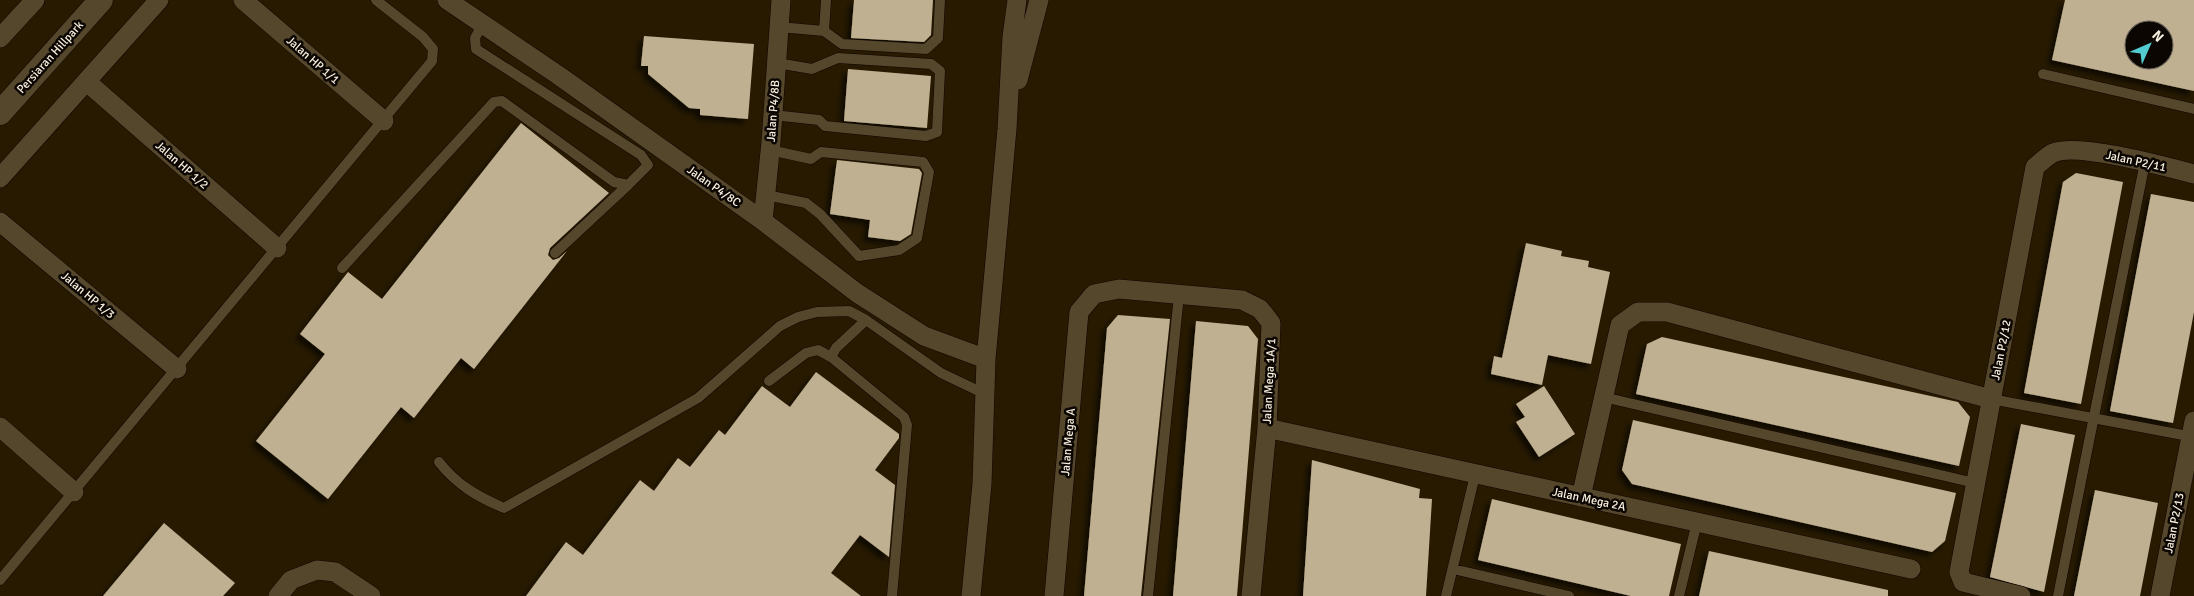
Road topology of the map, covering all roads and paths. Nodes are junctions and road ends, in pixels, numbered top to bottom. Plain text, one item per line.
1 (35, 0) edge
2 (101, 0) edge
3 (159, 0) edge
4 (242, 0) edge
5 (376, 0) edge
6 (447, 0) edge
7 (781, 0) edge
8 (826, 0) edge
9 (940, 0) edge
10 (1017, 0) edge
11 (1039, 0) edge
12 (482, 25) junction
13 (779, 27) junction
14 (824, 31) junction
15 (0, 38) edge
16 (777, 63) junction
17 (2043, 74) dead end
18 (86, 82) junction
19 (2194, 109) edge
20 (0, 113) edge
21 (1007, 114) junction
22 (773, 115) junction
23 (384, 121) junction
24 (770, 150) junction
25 (2078, 150) joint
26 (2145, 162) junction
27 (2194, 174) edge
28 (0, 178) edge
29 (628, 185) junction
30 (766, 195) junction
31 (763, 221) junction
32 (0, 222) edge
33 (278, 248) junction
34 (555, 254) dead end
35 (342, 268) dead end
36 (1094, 294) joint
37 (1179, 294) junction
38 (866, 320) junction
39 (831, 357) junction
40 (986, 358) junction
41 (176, 369) junction
42 (770, 381) dead end
43 (985, 394) junction
44 (1603, 397) junction
45 (1992, 399) junction
46 (2094, 418) junction
47 (0, 427) edge
48 (1267, 428) junction
49 (2193, 432) edge
50 (439, 462) dead end
51 (1475, 475) junction
52 (1975, 482) junction
53 (74, 492) junction
54 (1581, 497) junction
55 (1697, 522) junction
56 (1453, 569) junction
57 (1911, 569) dead end
58 (0, 580) edge
59 (1990, 592) edge
60 (278, 596) edge
61 (372, 596) edge
62 (892, 596) edge
63 (971, 596) edge
64 (1054, 596) edge
65 (1148, 596) edge
66 (1252, 596) edge
67 (1446, 596) edge
68 (1569, 596) edge
69 (1679, 596) edge
70 (2021, 596) edge
71 (2058, 596) edge
72 (2160, 596) edge

1 - 15 street
2 - 20 street, Persiaran Hillpark
3 - 18 street
4 - 23 street, Jalan HP 1/1
5 - 23 lane
6 - 12 street, Jalan P4/8C
7 - 13 street, Jalan P4/8B
8 - 14 lane
9 - 14 lane
10 - 21 street
11 - 21 street
12 - 29 lane
12 - 31 street, Jalan P4/8C
13 - 14 lane
13 - 16 street, Jalan P4/8B
16 - 22 street, Jalan P4/8B
16 - 22 lane
17 - 19 lane
18 - 28 street
18 - 33 street, Jalan HP 1/2
21 - 40 street
22 - 24 street, Jalan P4/8B
23 - 33 lane
24 - 30 street, Jalan P4/8B
24 - 30 lane
25 - 26 street, Jalan P2/11
25 - 45 street, Jalan P2/12
26 - 27 street, Jalan P2/11
26 - 46 lane
29 - 34 lane
29 - 35 lane
30 - 31 street, Jalan P4/8B
31 - 40 street, Jalan P4/8C
32 - 41 street, Jalan HP 1/3
33 - 41 lane
36 - 37 street, Jalan Mega 1A/1
36 - 64 street, Jalan Mega A
37 - 48 street, Jalan Mega 1A/1
37 - 65 lane
38 - 39 lane
38 - 43 lane
38 - 50 lane
39 - 42 lane
39 - 62 lane
40 - 43 street
41 - 53 lane
43 - 63 street
44 - 45 street
44 - 52 lane
44 - 54 street
45 - 46 lane
45 - 52 street, Jalan P2/12
46 - 49 lane
46 - 71 lane
47 - 53 street
48 - 51 street, Jalan Mega 2A
48 - 66 street, Jalan Mega 1A/1
49 - 72 street, Jalan P2/13
51 - 54 street, Jalan Mega 2A
51 - 56 lane
52 - 59 street, Jalan P2/12
53 - 58 lane
54 - 55 street, Jalan Mega 2A
55 - 57 street, Jalan Mega 2A
55 - 69 lane
56 - 67 lane
56 - 68 lane
59 - 70 street
60 - 61 street

